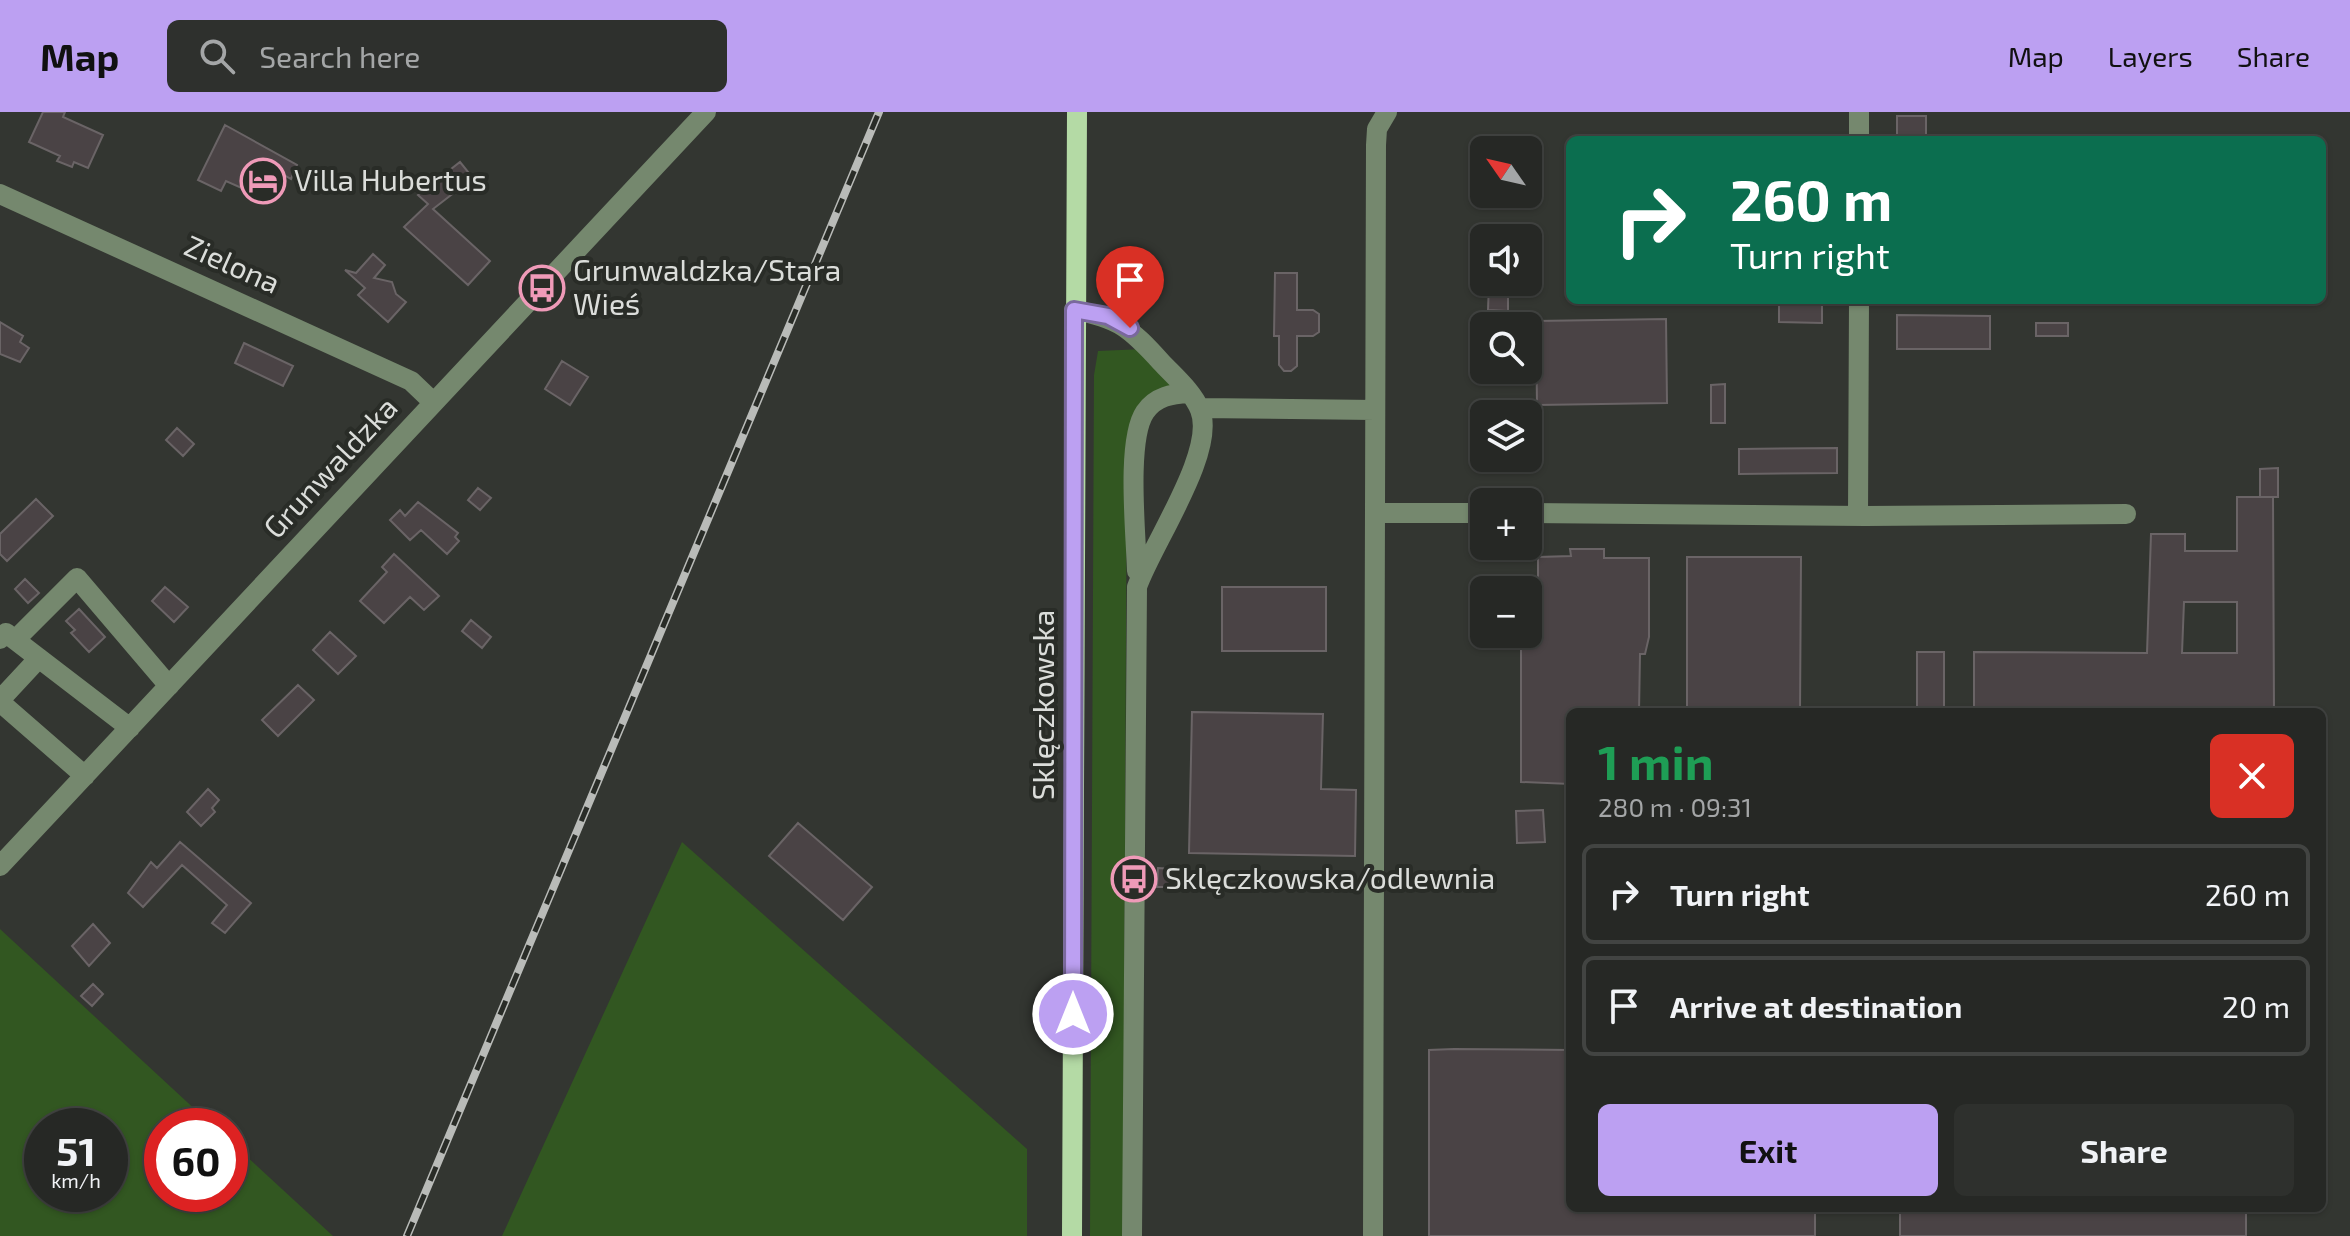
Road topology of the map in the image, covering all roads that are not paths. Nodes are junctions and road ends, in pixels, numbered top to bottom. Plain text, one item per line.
1 (706, 112) edge
2 (1077, 112) edge
3 (1092, 112) edge
4 (1387, 112) edge
5 (1859, 112) edge
6 (1859, 136) edge
7 (1079, 175) junction
8 (0, 194) edge
9 (1859, 304) edge
10 (1074, 310) junction
11 (1195, 401) junction
12 (433, 402) junction
13 (1375, 410) junction
14 (1375, 513) junction
15 (1470, 513) edge
16 (1542, 513) edge
17 (2126, 514) dead end
18 (1858, 516) junction
19 (1137, 587) junction
20 (8, 640) edge
21 (39, 658) junction
22 (169, 686) junction
23 (0, 701) edge
24 (130, 728) junction
25 (85, 776) junction
26 (0, 866) edge
27 (1072, 1236) edge
28 (1132, 1236) edge
29 (1373, 1236) edge

1 - 12 street, Grunwaldzka
2 - 7 main road, Sklęczkowska
3 - 7 main road, Sklęczkowska
4 - 13 street
5 - 6 street
7 - 10 main road, Sklęczkowska
8 - 12 street, Zielona
9 - 18 street
10 - 11 street
10 - 27 main road, Sklęczkowska
11 - 13 street
11 - 19 street
11 - 19 street
12 - 22 street, Grunwaldzka
13 - 14 street
14 - 15 street
14 - 29 street
16 - 18 street
17 - 18 street
19 - 28 street
20 - 21 street
20 - 22 street
21 - 23 street
21 - 24 street
22 - 24 street, Grunwaldzka
23 - 25 street
24 - 25 street, Grunwaldzka
25 - 26 street, Grunwaldzka

